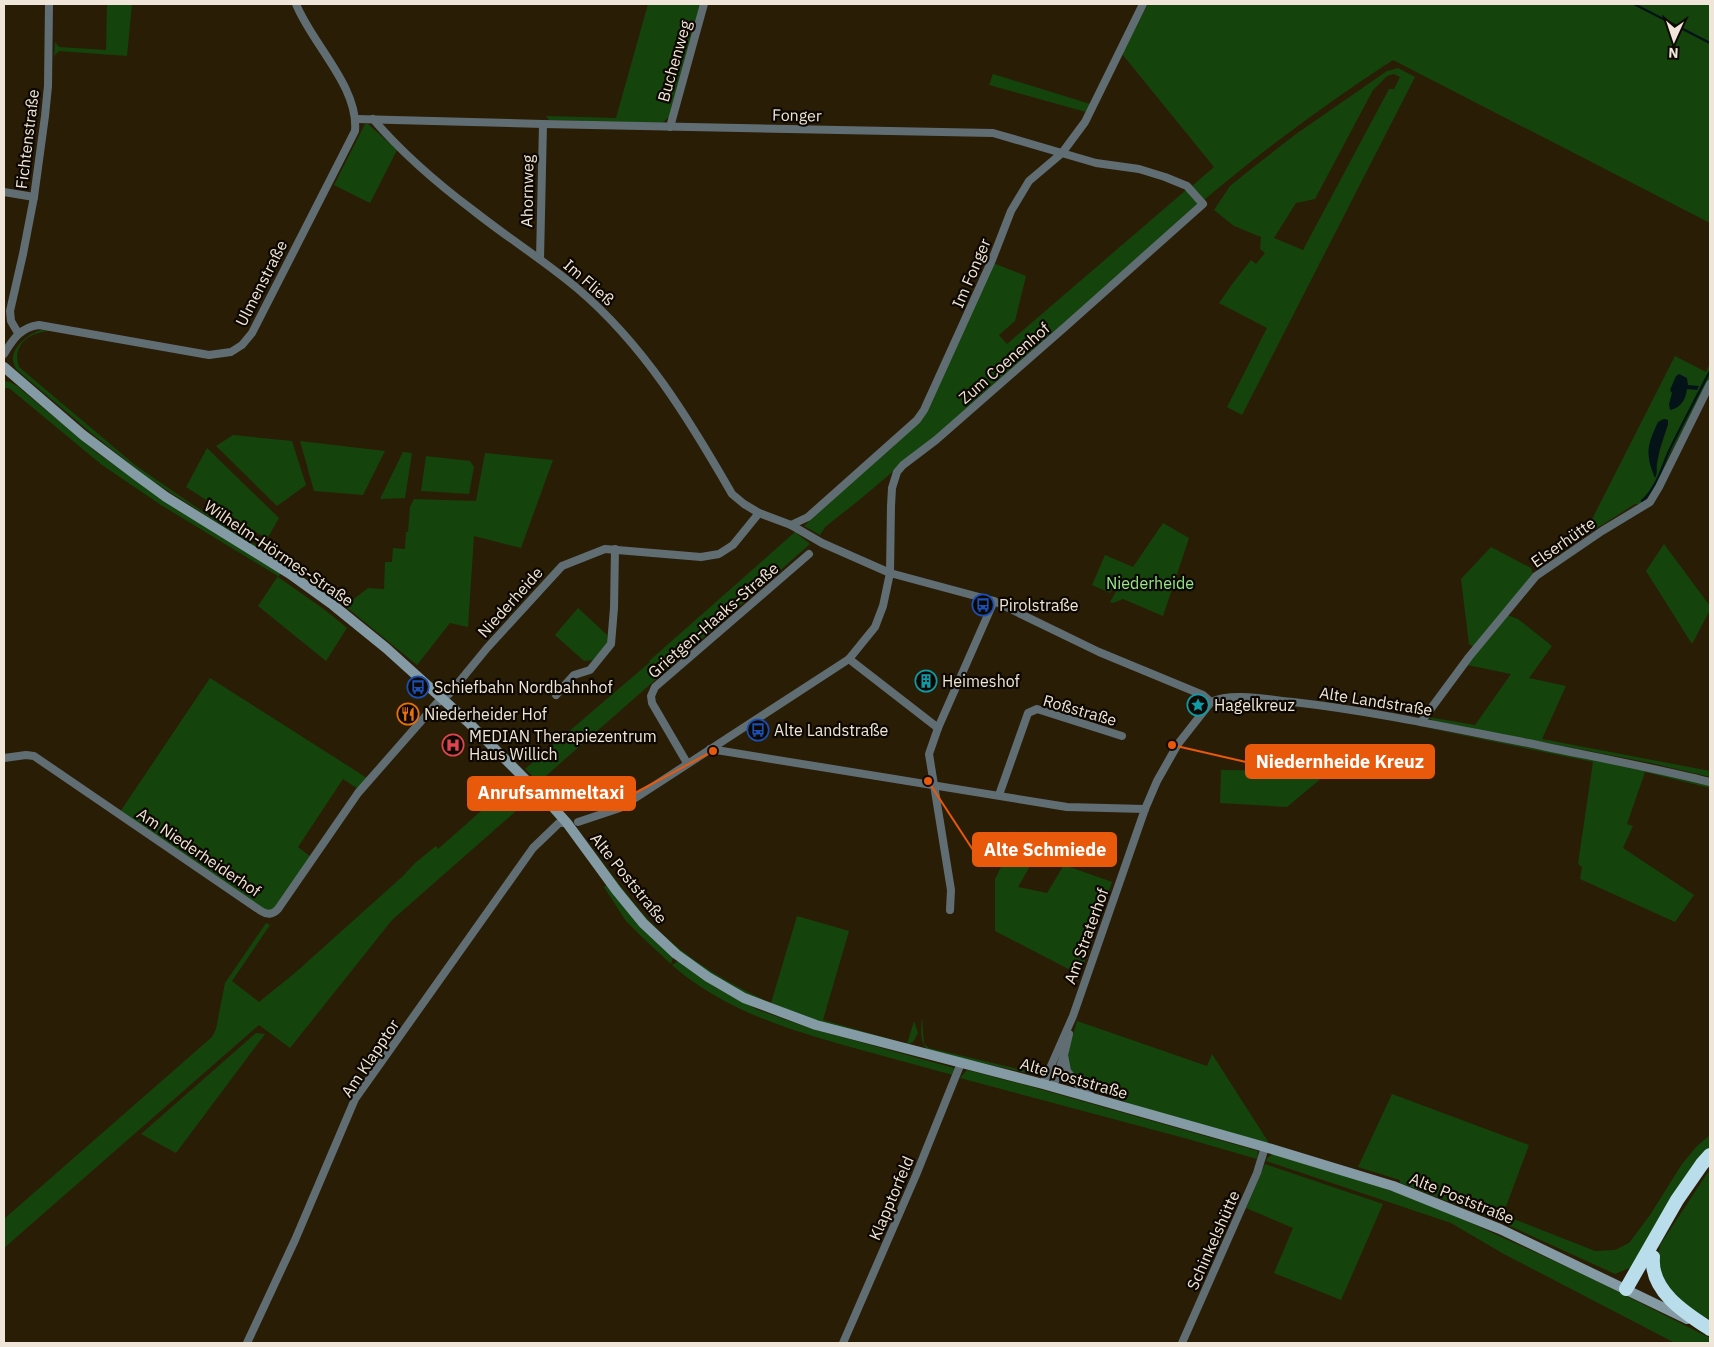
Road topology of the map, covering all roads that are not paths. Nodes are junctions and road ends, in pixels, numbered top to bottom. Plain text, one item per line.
1 (49, 4) edge
2 (296, 4) edge
3 (704, 4) edge
4 (1143, 4) edge
5 (356, 119) junction
6 (374, 119) junction
7 (543, 124) junction
8 (670, 127) junction
9 (1062, 153) junction
10 (4, 192) edge
11 (34, 196) junction
12 (1203, 204) joint
13 (540, 259) junction
14 (18, 333) junction
15 (4, 354) edge
16 (4, 367) edge
17 (1710, 384) edge
18 (759, 513) junction
19 (791, 525) junction
20 (615, 549) junction
21 (809, 554) dead end
22 (890, 573) junction
23 (994, 601) junction
24 (848, 658) junction
25 (556, 695) dead end
26 (442, 699) junction
27 (1211, 702) junction
28 (1421, 722) junction
29 (938, 728) junction
30 (1122, 736) dead end
31 (710, 749) junction
32 (4, 758) edge
33 (687, 763) junction
34 (1710, 782) edge
35 (934, 785) junction
36 (999, 795) junction
37 (1145, 809) junction
38 (578, 822) dead end
39 (567, 823) junction
40 (950, 910) dead end
41 (1072, 1016) junction
42 (1064, 1055) junction
43 (961, 1063) junction
44 (1048, 1085) junction
45 (1113, 1104) junction
46 (1265, 1147) junction
47 (1710, 1155) edge
48 (1710, 1163) edge
49 (1653, 1257) junction
50 (1630, 1291) junction
51 (1710, 1330) edge
52 (247, 1343) edge
53 (843, 1343) edge
54 (1182, 1343) edge

1 - 11 street, Fichtenstraße
2 - 5 street
3 - 8 street, Buchenweg
4 - 9 street, Im Fonger
5 - 6 street
5 - 14 street, Ulmenstraße
6 - 7 street, Fonger
6 - 13 street, Im Fließ
7 - 8 street, Fonger
7 - 13 street, Ahornweg
8 - 9 street, Fonger
9 - 12 street, Fonger
9 - 19 street, Im Fonger
10 - 11 street
11 - 14 street, Fichtenstraße
12 - 22 street, Zum Coenenhof
13 - 18 street, Im Fließ
14 - 15 street
16 - 26 street, Wilhelm-Hörmes-Straße
17 - 28 street, Elserhütte
18 - 19 street
18 - 20 street, Niederheide
19 - 22 street
20 - 25 street
20 - 26 street, Niederheide
21 - 33 street, Grietgen-Haaks-Straße
22 - 23 street
22 - 24 street
23 - 27 street
23 - 29 street
24 - 29 street
24 - 31 street
26 - 32 street, Am Niederheiderhof
26 - 39 street, Wilhelm-Hörmes-Straße
27 - 28 street, Alte Landstraße
27 - 37 street
28 - 34 street, Alte Landstraße
29 - 35 street
30 - 36 street, Roßstraße
31 - 33 street
31 - 35 street
33 - 38 street
35 - 36 street
35 - 40 street
36 - 37 street
37 - 41 street, Am Straterhof
39 - 43 street, Alte Poststraße
39 - 52 street, Am Klapptor
41 - 42 street, Am Straterhof
41 - 44 street, Am Straterhof
42 - 44 street, Am Straterhof
42 - 45 street
43 - 44 street, Alte Poststraße
43 - 53 street, Klapptorfeld
44 - 45 street, Alte Poststraße
45 - 46 street, Alte Poststraße
46 - 50 street, Alte Poststraße
46 - 54 street, Schinkelshütte
47 - 50 highway
48 - 49 highway
49 - 50 highway
49 - 51 highway
50 - 51 street, Alte Poststraße

